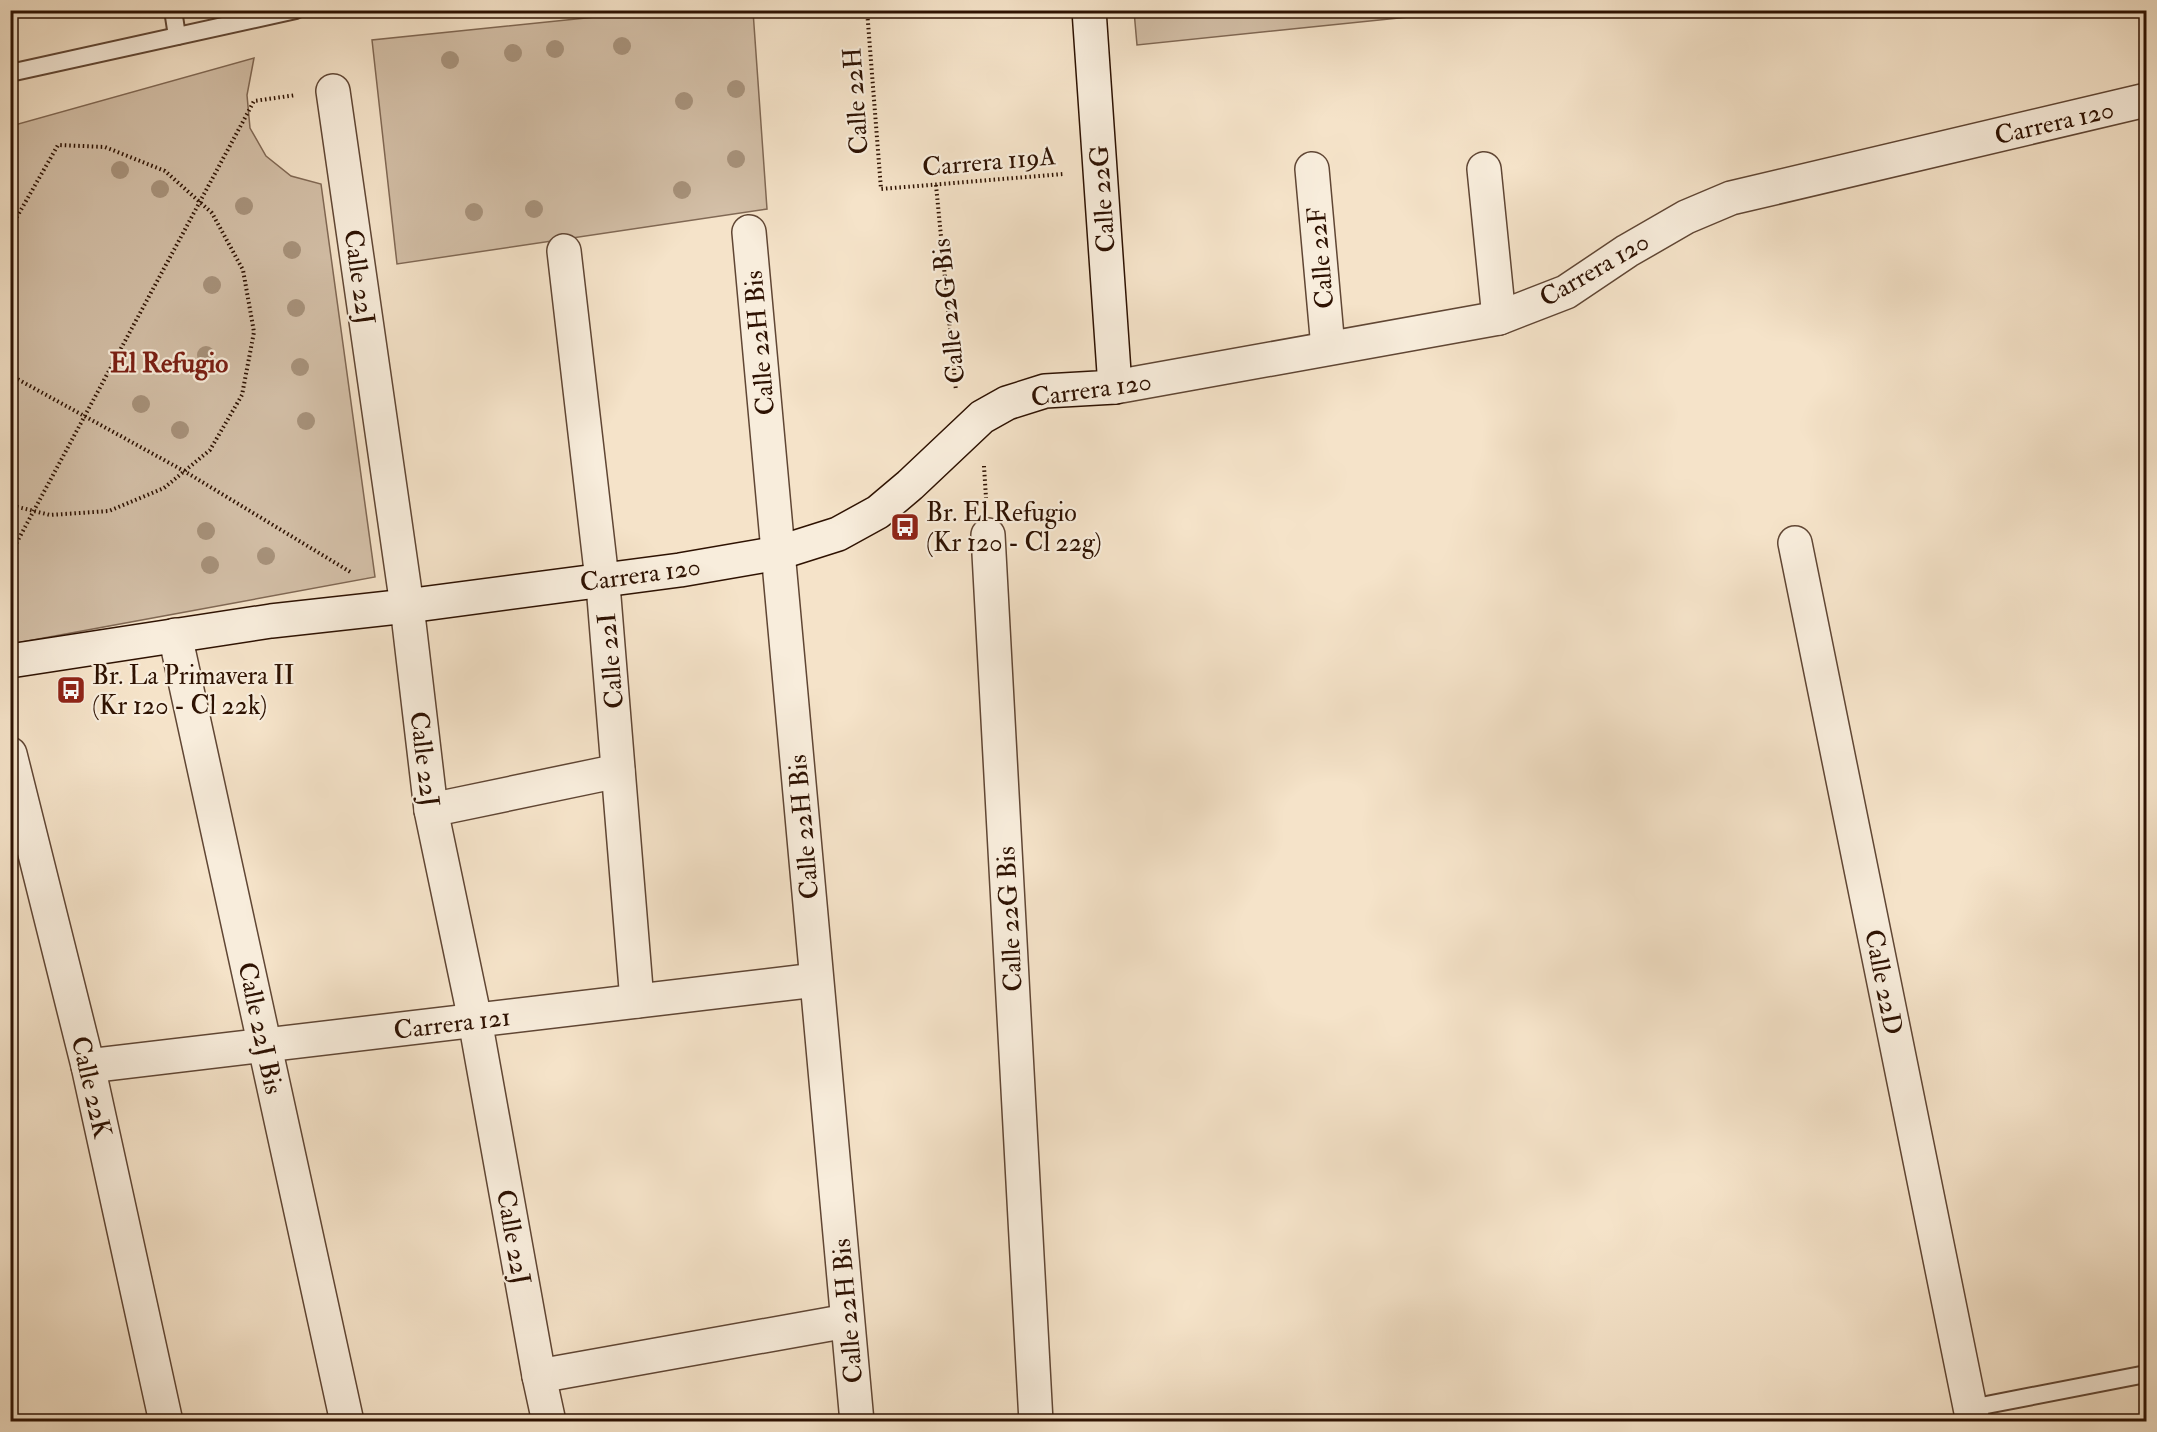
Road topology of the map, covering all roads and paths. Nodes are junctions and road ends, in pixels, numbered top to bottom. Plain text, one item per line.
1 (173, 10) edge
2 (296, 10) edge
3 (867, 10) edge
4 (1089, 10) edge
5 (177, 36) junction
6 (10, 73) edge
7 (333, 91) joint
8 (2146, 100) edge
9 (1312, 169) dead end
10 (1484, 169) dead end
11 (1100, 171) junction
12 (936, 185) junction
13 (881, 189) joint
14 (199, 202) junction
15 (10, 229) edge
16 (748, 232) dead end
17 (564, 251) dead end
18 (1499, 318) junction
19 (1328, 348) junction
20 (10, 375) edge
21 (1115, 387) junction
22 (85, 417) junction
23 (971, 427) junction
24 (184, 471) junction
25 (10, 505) edge
26 (34, 511) junction
27 (988, 535) joint
28 (1795, 543) dead end
29 (778, 553) junction
30 (10, 555) edge
31 (356, 576) dead end
32 (602, 580) junction
33 (407, 606) junction
34 (175, 635) junction
35 (10, 661) edge
36 (10, 754) edge
37 (618, 771) junction
38 (431, 810) junction
39 (816, 980) junction
40 (637, 1001) junction
41 (474, 1020) junction
42 (264, 1045) junction
43 (88, 1066) junction
44 (848, 1321) junction
45 (2146, 1374) edge
46 (539, 1376) junction
47 (1972, 1415) edge
48 (166, 1422) edge
49 (347, 1422) edge
50 (549, 1422) edge
51 (857, 1422) edge
52 (1036, 1422) edge

1 - 5 lane
2 - 5 lane
3 - 13 path, Calle 22H
4 - 11 street, Calle 22G
5 - 6 lane
7 - 14 path
7 - 33 street, Calle 22J
8 - 18 street, Carrera 120
9 - 19 street, Calle 22F
10 - 18 street
11 - 12 path, Carrera 119A
11 - 21 street, Calle 22G
12 - 13 path, Carrera 119A
12 - 23 path, Calle 22G Bis
14 - 15 path
14 - 22 path
14 - 24 path
16 - 29 street, Calle 22H Bis
17 - 32 street, Calle 22I
18 - 19 street, Carrera 120
19 - 21 street, Carrera 120
20 - 22 path
21 - 23 street, Carrera 120
22 - 24 path
22 - 26 path
23 - 27 path, Calle 22G Bis
23 - 29 street, Carrera 120
24 - 26 path
24 - 31 path
25 - 26 path
26 - 30 path
27 - 52 street, Calle 22G Bis
28 - 47 street, Calle 22D
29 - 32 street, Carrera 120
29 - 39 street, Calle 22H Bis
32 - 33 street, Carrera 120
32 - 37 street, Calle 22I
33 - 34 street, Carrera 120
33 - 38 street, Calle 22J
34 - 35 street, Carrera 120
34 - 42 street, Calle 22J Bis
36 - 43 street, Calle 22K
37 - 38 street
37 - 40 street, Calle 22I
38 - 41 street, Calle 22J
39 - 40 street, Carrera 121
39 - 44 street, Calle 22H Bis
40 - 41 street, Carrera 121
41 - 42 street, Carrera 121
41 - 46 street, Calle 22J
42 - 43 street, Carrera 121
42 - 49 street, Calle 22J Bis
43 - 48 street, Calle 22K
44 - 46 street
44 - 51 street, Calle 22H Bis
45 - 47 lane
46 - 50 street, Calle 22J

